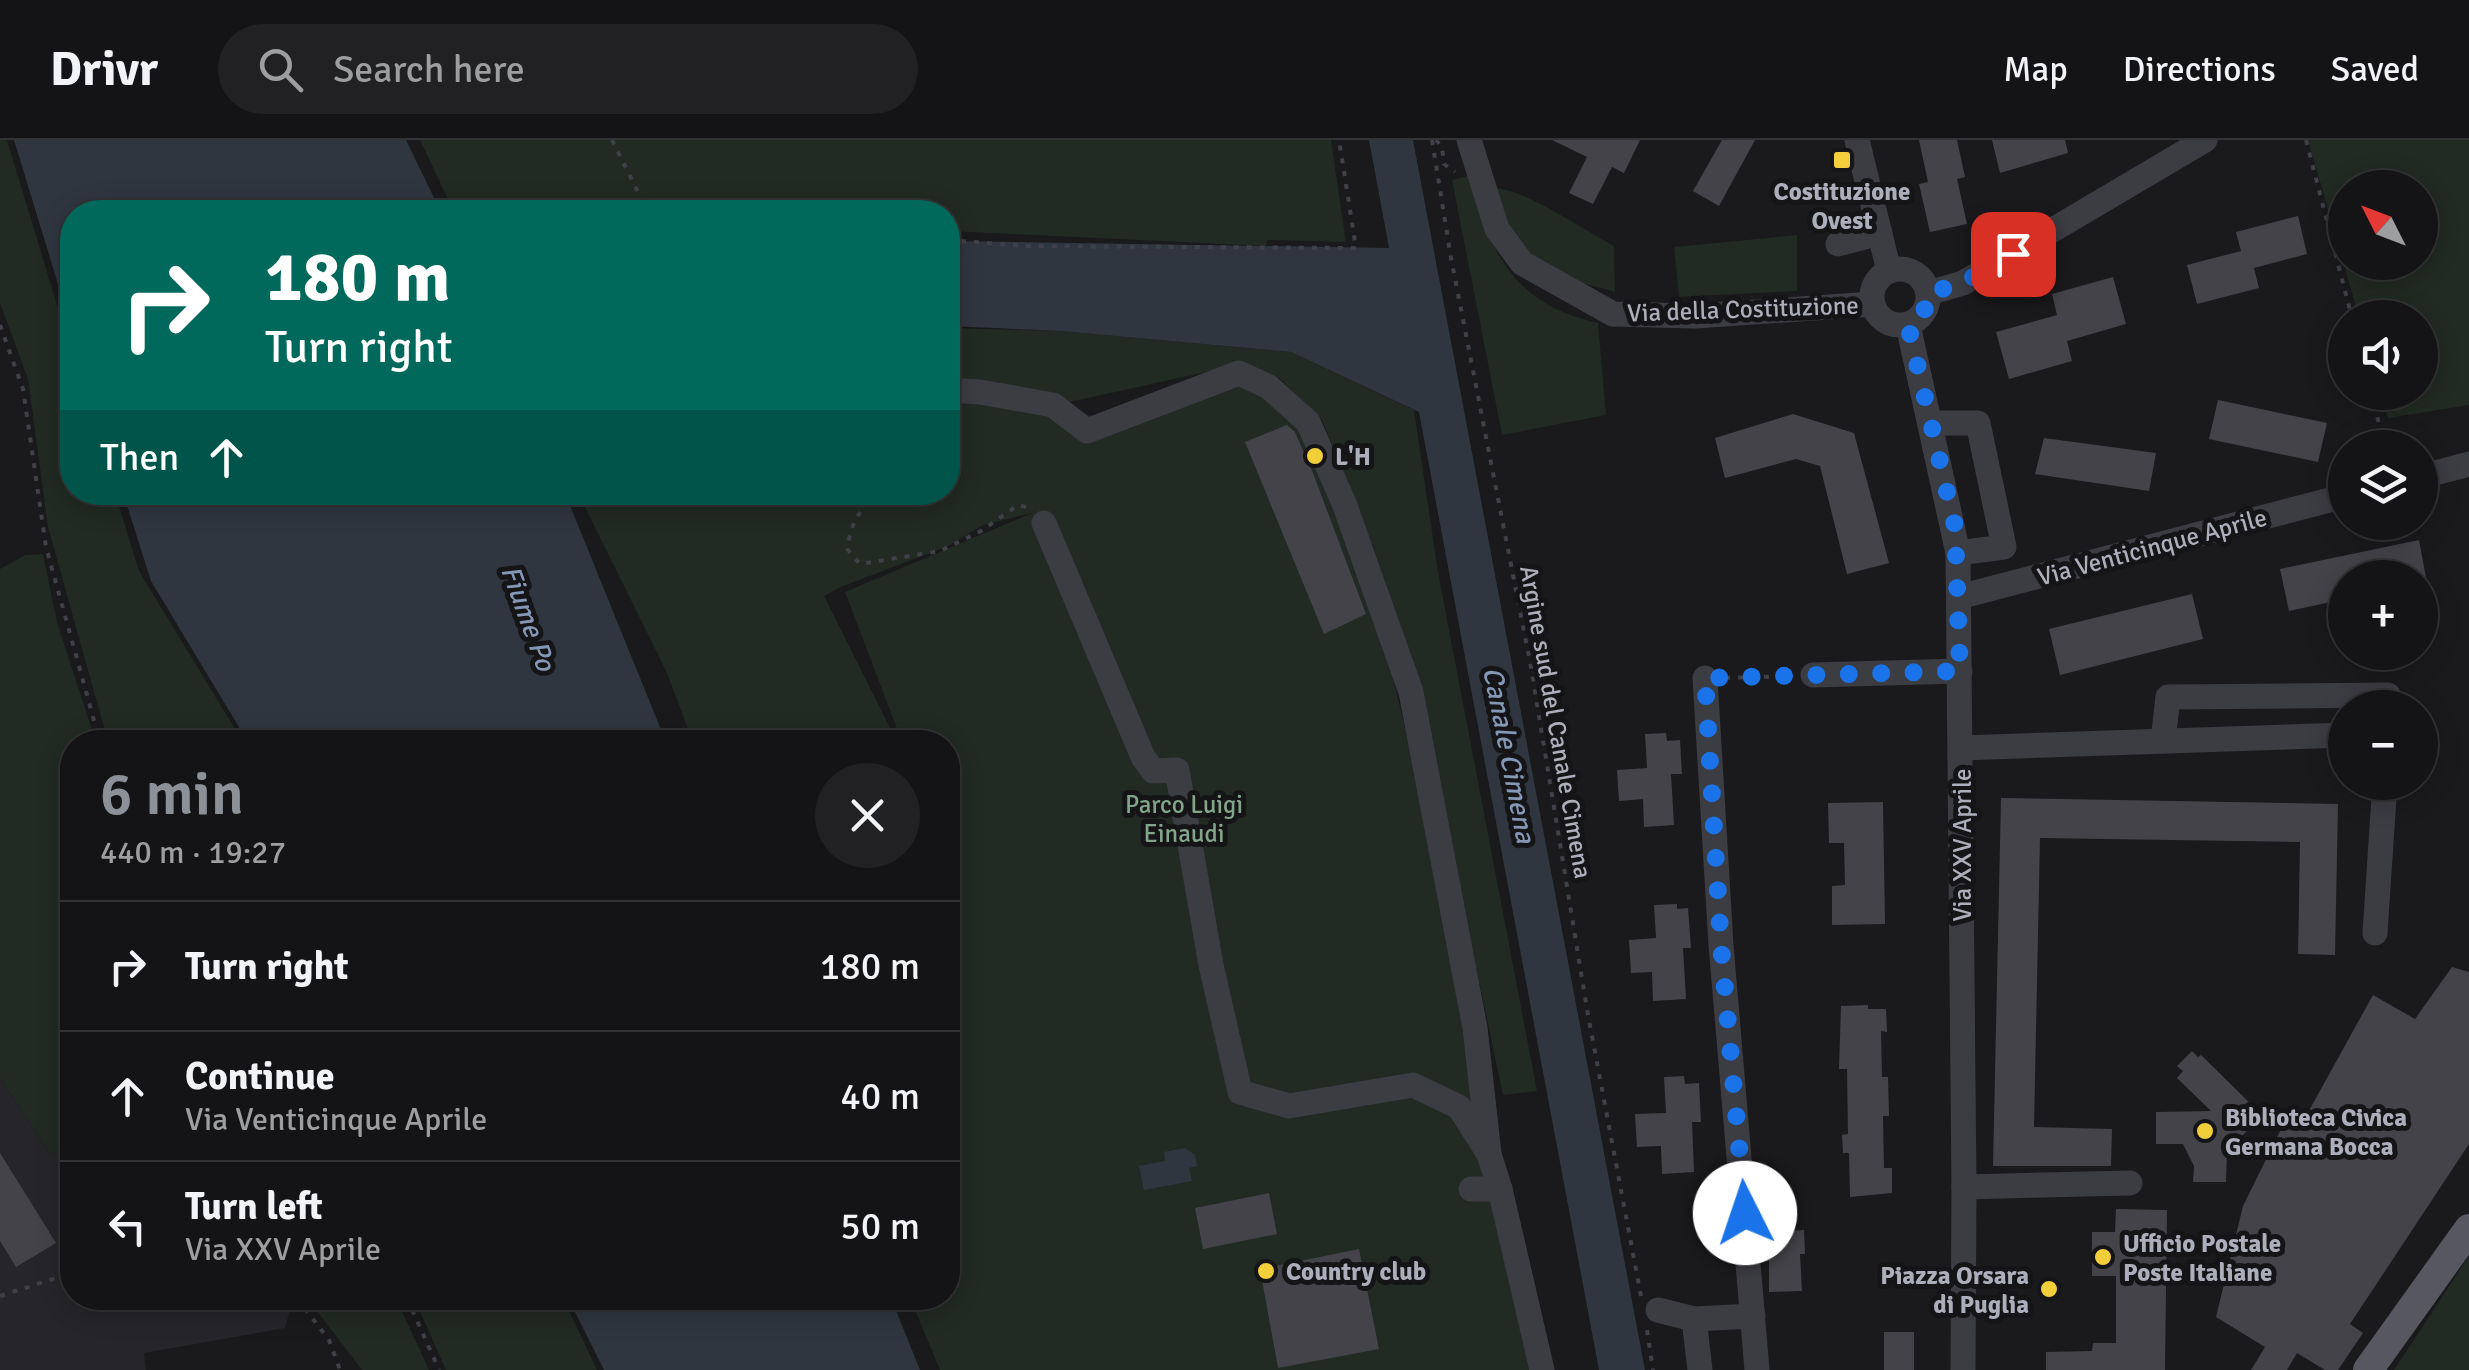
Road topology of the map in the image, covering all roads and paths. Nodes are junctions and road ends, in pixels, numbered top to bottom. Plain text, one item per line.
1 (612, 140) edge
2 (1339, 140) edge
3 (1434, 140) edge
4 (1469, 140) edge
5 (1857, 140) edge
6 (2204, 140) edge
7 (2306, 140) edge
8 (1452, 172) dead end
9 (642, 200) edge
10 (1880, 233) junction
11 (960, 241) edge
12 (1838, 244) dead end
13 (1889, 271) junction
14 (1928, 293) junction
15 (2347, 300) edge
16 (1872, 304) junction
17 (0, 325) edge
18 (1908, 325) junction
19 (960, 391) edge
20 (1931, 423) junction
21 (2469, 464) edge
22 (2438, 472) edge
23 (2328, 500) edge
24 (865, 505) edge
25 (1044, 522) joint
26 (1958, 553) junction
27 (1959, 597) junction
28 (1960, 671) junction
29 (1814, 675) joint
30 (1705, 678) joint
31 (2275, 696) junction
32 (2328, 696) edge
33 (97, 730) edge
34 (2328, 735) edge
35 (2274, 737) junction
36 (2163, 741) junction
37 (1961, 748) junction
38 (2384, 800) edge
39 (2375, 933) dead end
40 (1488, 1154) junction
41 (2130, 1183) dead end
42 (1964, 1187) junction
43 (1500, 1188) junction
44 (1472, 1189) dead end
45 (2469, 1228) edge
46 (60, 1277) edge
47 (0, 1296) edge
48 (307, 1310) edge
49 (412, 1310) edge
50 (1753, 1316) junction
51 (1650, 1317) junction
52 (1694, 1319) junction
53 (340, 1370) edge
54 (439, 1370) edge
55 (1542, 1370) edge
56 (1652, 1370) edge
57 (1700, 1370) edge
58 (1757, 1370) edge
59 (1963, 1370) edge
60 (2368, 1370) edge

1 - 9 path
2 - 11 path
3 - 8 path
3 - 51 path, Argine sud del Canale Cimena
4 - 16 street, Via della Costituzione
5 - 10 street
6 - 14 street
7 - 15 path
10 - 12 street
10 - 13 street
13 - 14 street
13 - 16 street
14 - 18 street
16 - 18 street
17 - 33 path
18 - 20 street, Via XXV Aprile
19 - 40 street
20 - 26 street, Via XXV Aprile
20 - 26 street, Via Venticinque Aprile
21 - 22 street
23 - 27 street, Via Venticinque Aprile
24 - 25 path
25 - 40 street
26 - 27 street, Via XXV Aprile
27 - 28 street, Via XXV Aprile
28 - 29 street
28 - 37 street, Via XXV Aprile
29 - 30 path
30 - 50 street
31 - 32 street
31 - 35 street
31 - 36 street
34 - 35 street
35 - 36 street
36 - 37 street
37 - 42 street, Via XXV Aprile
38 - 39 street
40 - 43 street
41 - 42 street
42 - 59 street, Via XXV Aprile
43 - 44 street
43 - 55 street
45 - 60 main road
46 - 47 path
48 - 53 path
49 - 54 path
50 - 52 street
50 - 58 street
51 - 52 street
51 - 56 path, Argine sud del Canale Cimena
52 - 57 street

